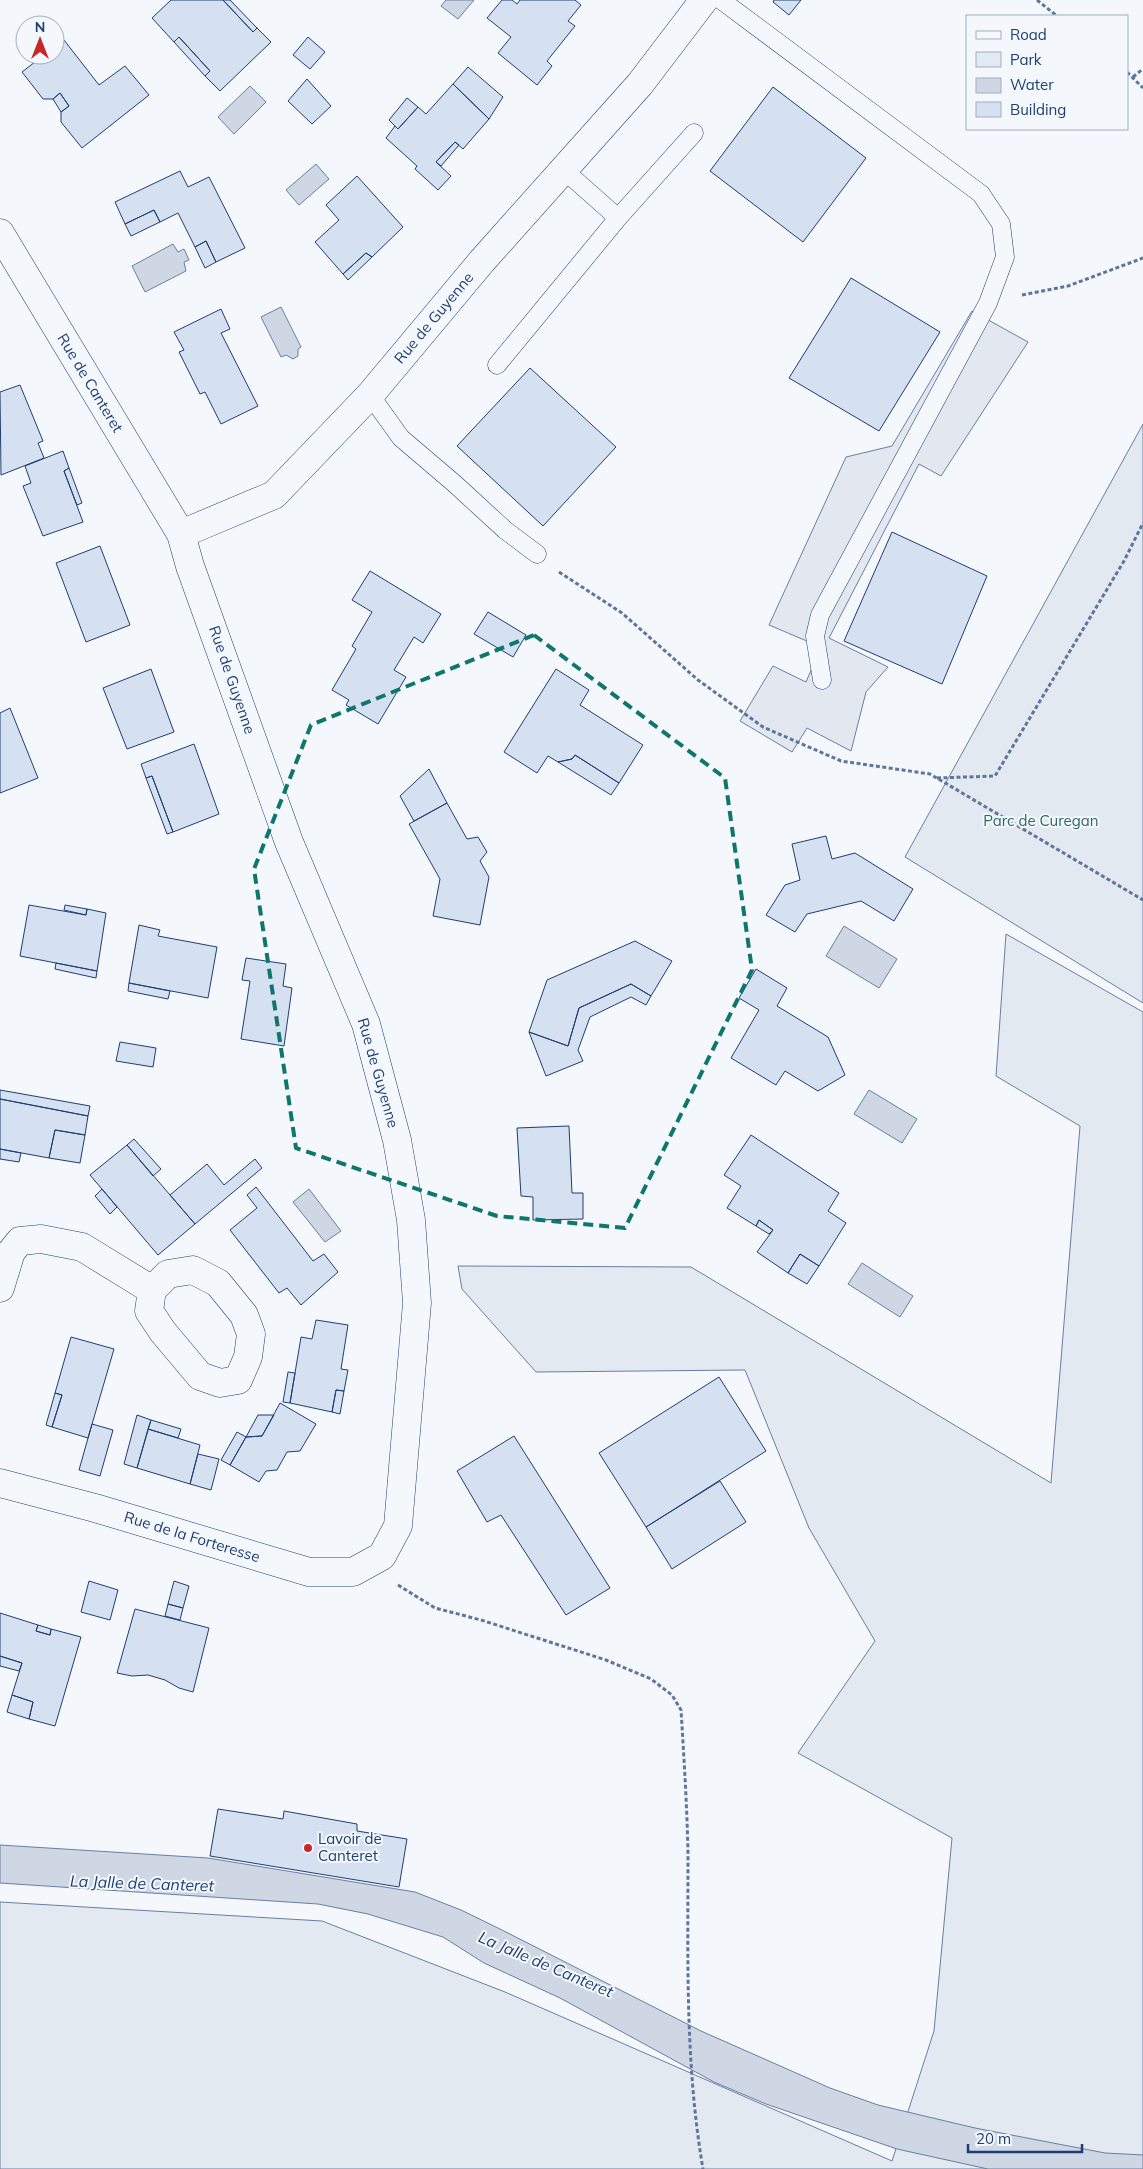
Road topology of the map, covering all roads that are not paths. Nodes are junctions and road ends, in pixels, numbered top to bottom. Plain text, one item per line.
1 (704, 0) edge
2 (721, 0) edge
3 (694, 133) dead end
4 (565, 171) junction
5 (618, 218) junction
6 (0, 233) edge
7 (497, 365) dead end
8 (370, 395) junction
9 (181, 534) junction
10 (537, 554) road end
11 (822, 680) dead end
12 (0, 1288) edge
13 (152, 1290) dead end
14 (0, 1483) edge
15 (382, 1556) joint

1 - 4 street, Rue de Guyenne
2 - 11 lane
3 - 5 lane
4 - 5 lane
4 - 8 street, Rue de Guyenne
5 - 7 lane
6 - 9 street, Rue de Canteret
8 - 9 street, Rue de Guyenne
8 - 10 lane
9 - 15 street, Rue de Guyenne
12 - 13 street
14 - 15 street, Rue de la Forteresse

